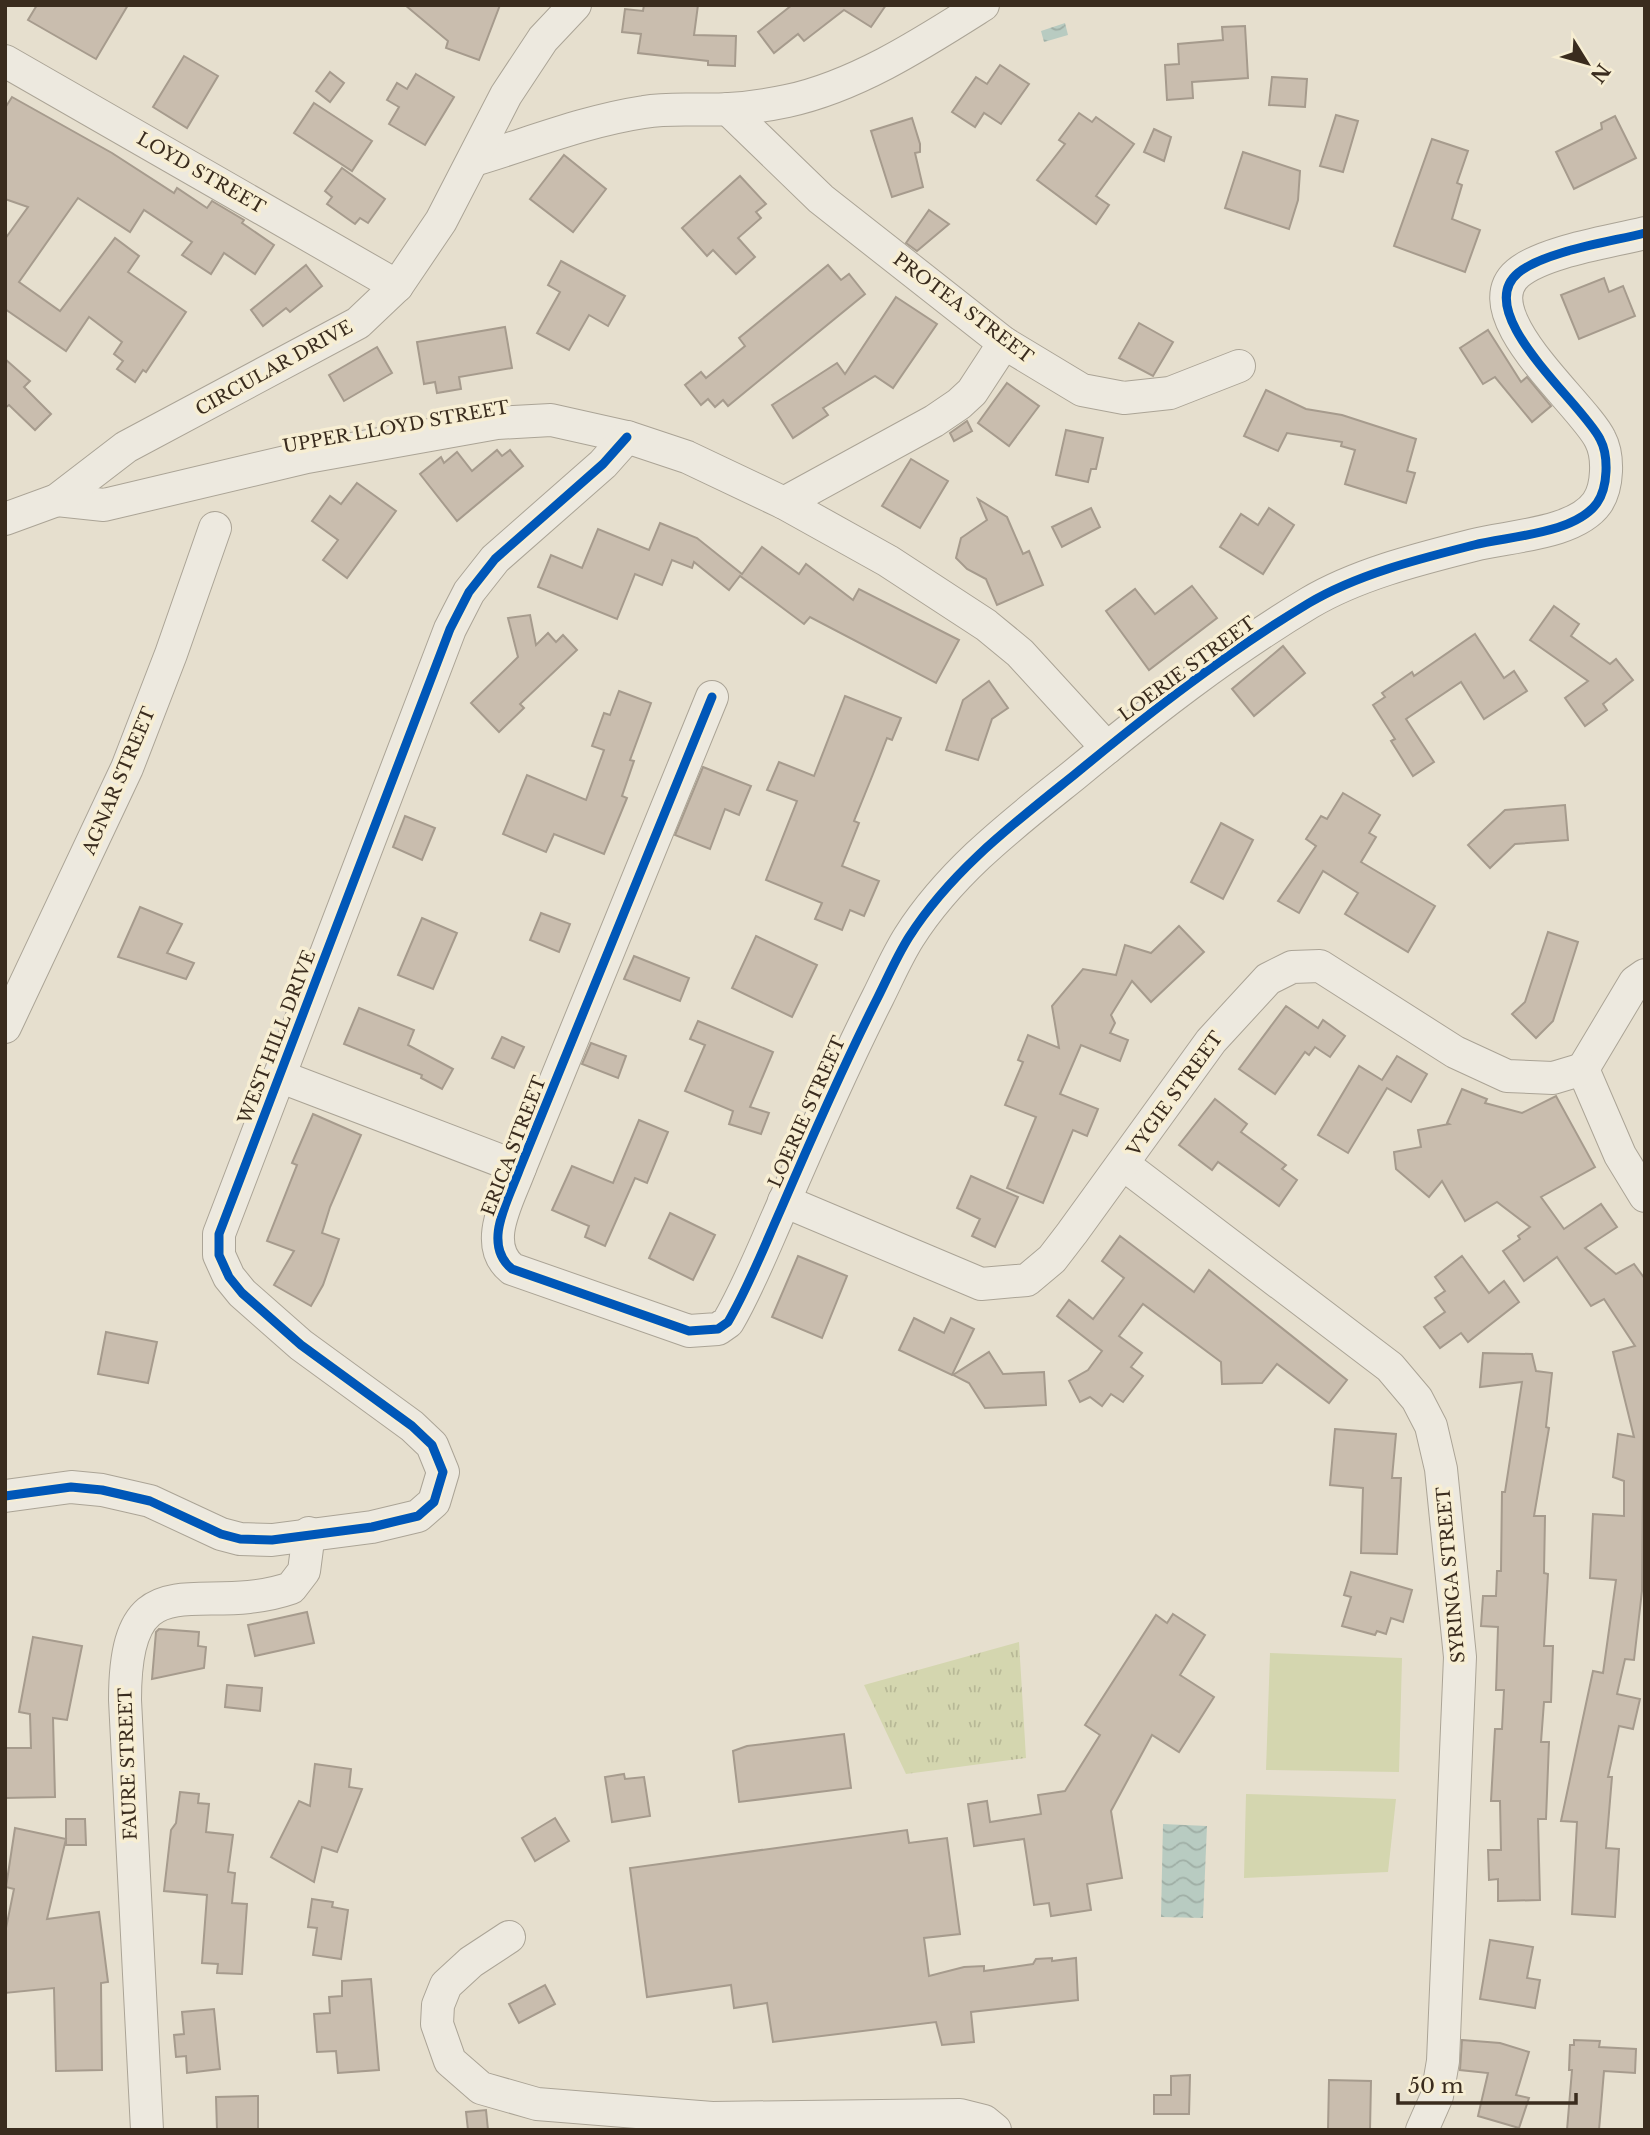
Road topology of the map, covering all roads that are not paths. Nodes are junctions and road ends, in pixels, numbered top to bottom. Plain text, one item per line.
1 (575, 5) edge
2 (983, 5) edge
3 (5, 61) edge
4 (728, 109) junction
5 (474, 160) junction
6 (1645, 233) edge
7 (397, 286) junction
8 (1004, 343) junction
9 (1239, 366) dead end
10 (627, 437) junction
11 (57, 499) junction
12 (784, 503) junction
13 (5, 519) edge
14 (215, 527) dead end
15 (712, 697) dead end
16 (1107, 748) junction
17 (1642, 981) edge
18 (5, 1027) edge
19 (1583, 1069) junction
20 (279, 1076) junction
21 (1123, 1164) junction
22 (520, 1168) junction
23 (1645, 1196) edge
24 (784, 1201) junction
25 (5, 1496) edge
26 (309, 1533) junction
27 (509, 1937) dead end
28 (147, 2130) edge
29 (995, 2130) edge
30 (1422, 2130) edge

1 - 5 street, CIRCULAR DRIVE
2 - 4 street
3 - 7 street, LOYD STREET
4 - 5 street
4 - 8 street, PROTEA STREET
5 - 7 street, CIRCULAR DRIVE
6 - 16 street, LOERIE STREET
7 - 11 street, CIRCULAR DRIVE
8 - 9 street, PROTEA STREET
8 - 12 street
10 - 11 street, UPPER LLOYD STREET
10 - 12 street, UPPER LLOYD STREET
10 - 20 street, WEST HILL DRIVE
11 - 13 street
12 - 16 street, UPPER LLOYD STREET
14 - 18 street, AGNAR STREET
15 - 22 street, ERICA STREET
16 - 24 street, LOERIE STREET
17 - 19 street
19 - 21 street, VYGIE STREET
19 - 23 street
20 - 22 street
20 - 26 street, WEST HILL DRIVE
21 - 24 street, VYGIE STREET
21 - 30 street, SYRINGA STREET
22 - 24 street, ERICA STREET
25 - 26 street, WEST HILL DRIVE
26 - 28 street, FAURE STREET
27 - 29 street

